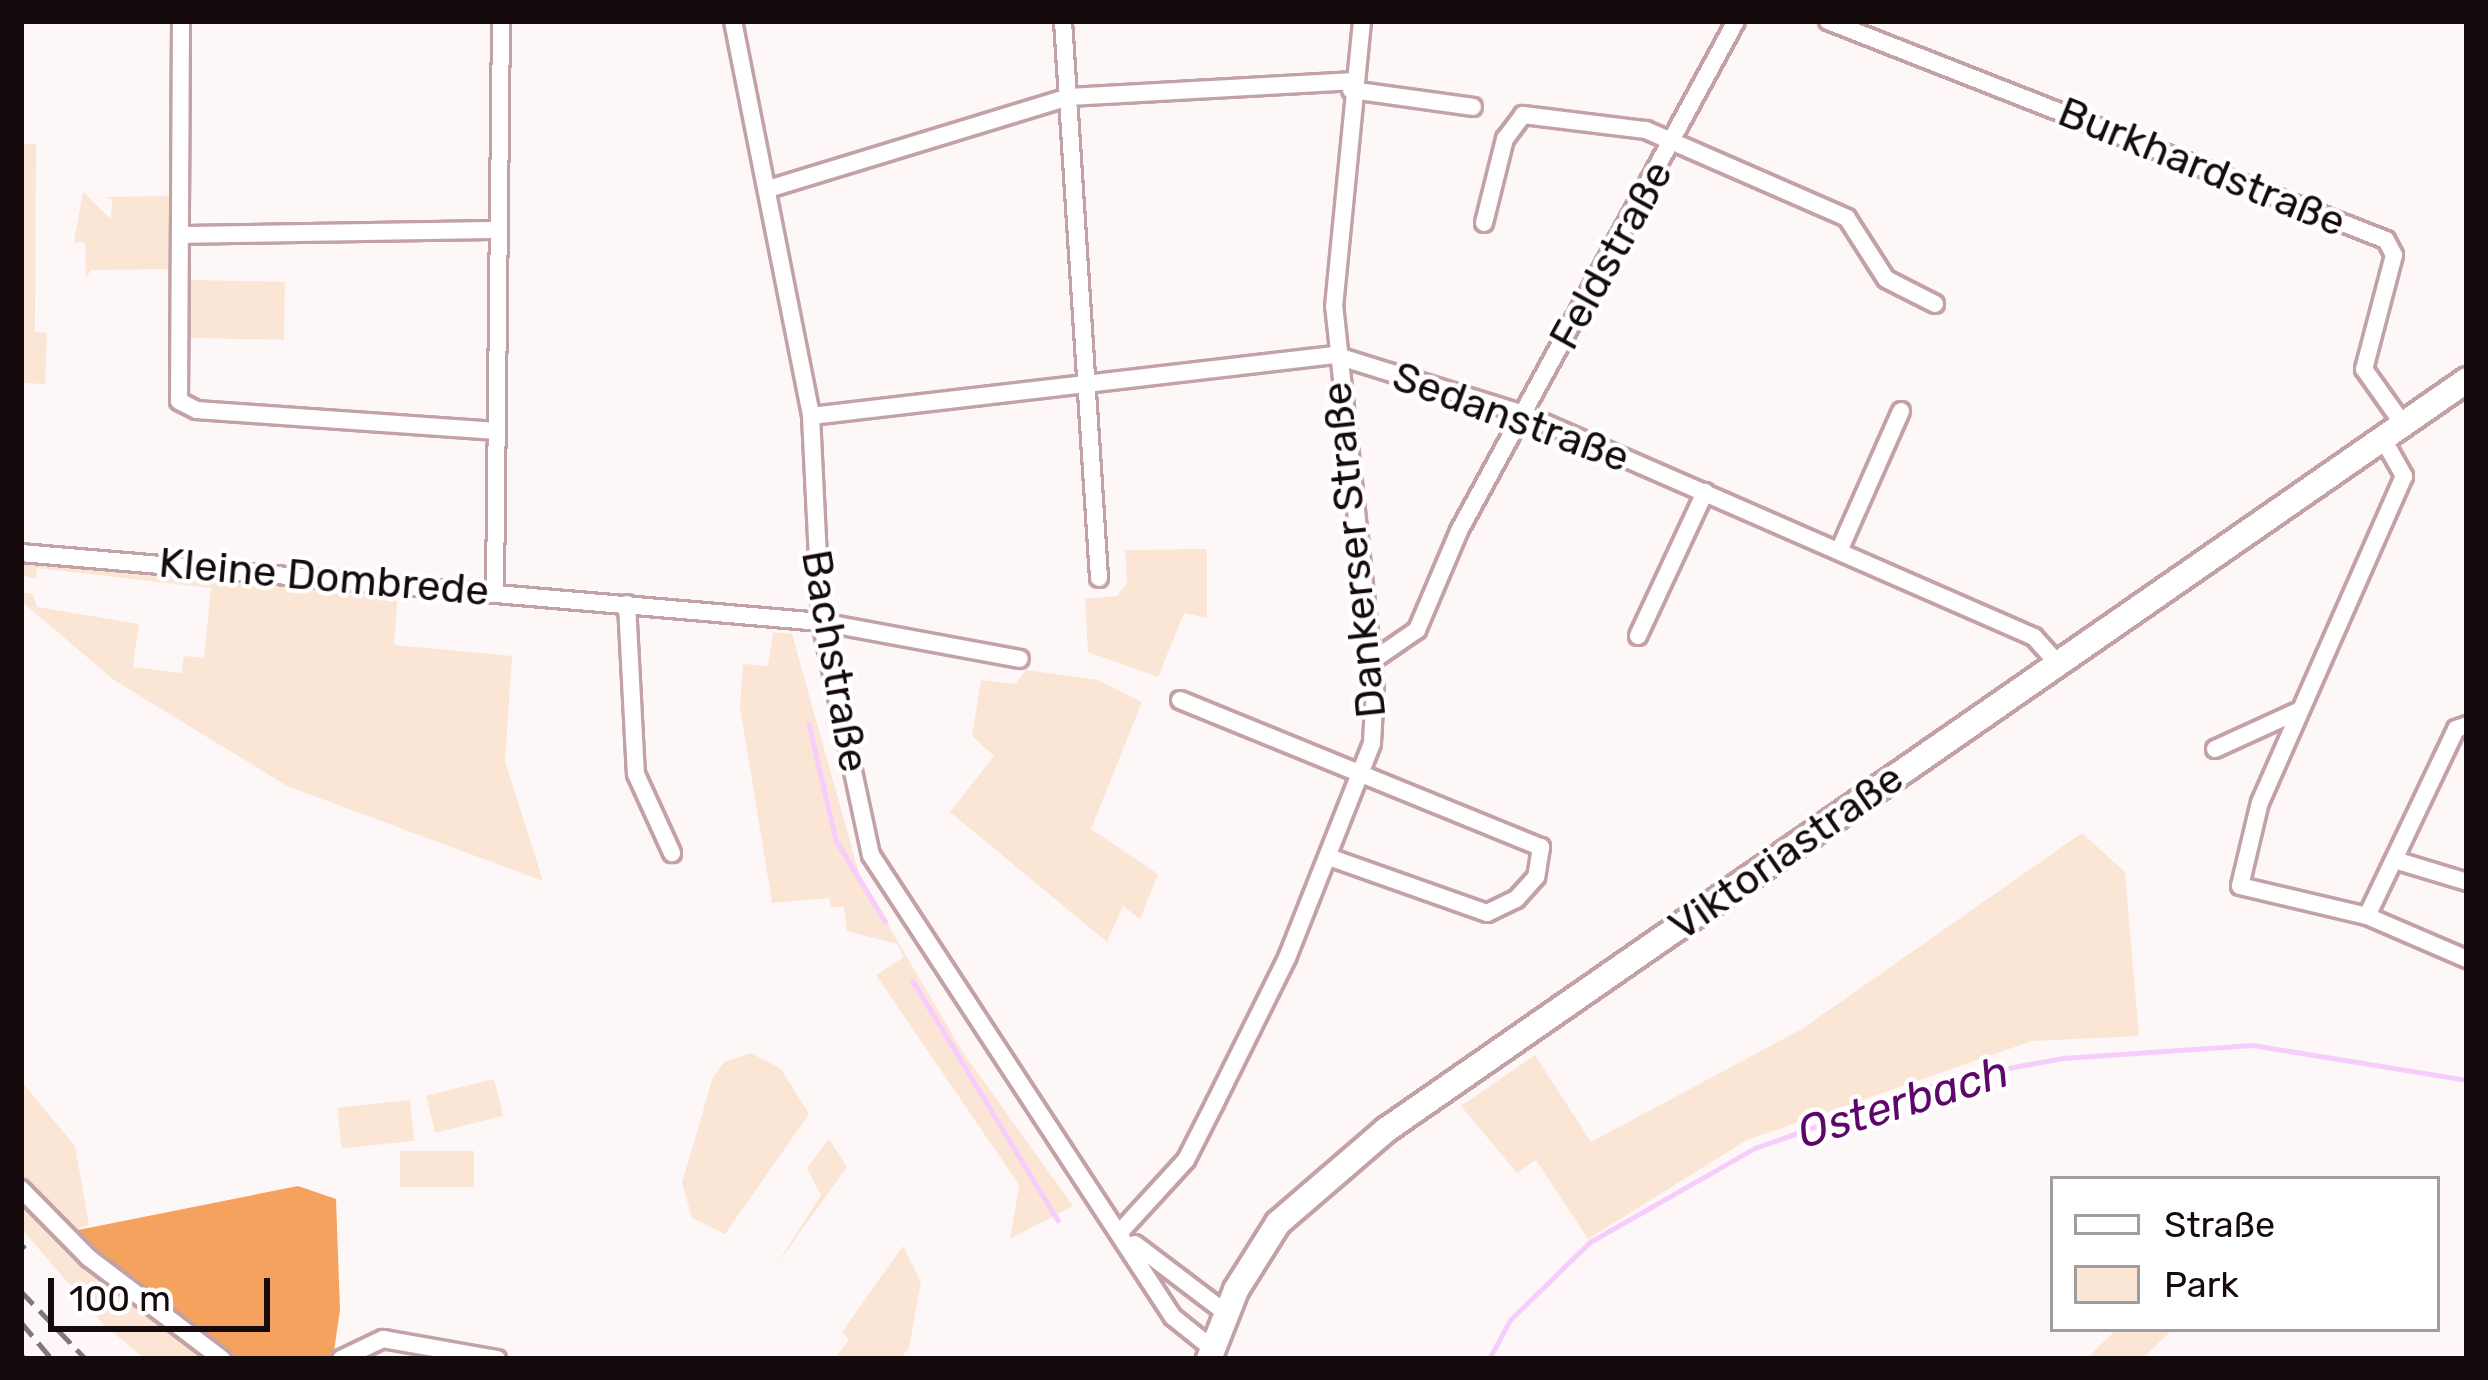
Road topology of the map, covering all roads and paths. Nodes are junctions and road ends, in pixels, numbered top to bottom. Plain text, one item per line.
1 (181, 21) edge
2 (501, 21) edge
3 (734, 21) edge
4 (1063, 21) edge
5 (1362, 21) edge
6 (1736, 21) edge
7 (1828, 21) edge
8 (1351, 85) junction
9 (1068, 97) junction
10 (1473, 107) dead end
11 (1675, 139) junction
12 (768, 189) junction
13 (1484, 223) dead end
14 (500, 230) junction
15 (180, 235) junction
16 (1935, 304) dead end
17 (1334, 355) junction
18 (2467, 380) edge
19 (1086, 385) junction
20 (1901, 411) dead end
21 (1524, 414) junction
22 (811, 416) junction
23 (496, 431) junction
24 (2393, 432) junction
25 (1705, 492) junction
26 (1839, 551) junction
27 (21, 553) edge
28 (1099, 578) dead end
29 (495, 591) junction
30 (627, 604) junction
31 (821, 622) junction
32 (1638, 636) dead end
33 (1020, 659) dead end
34 (1372, 661) junction
35 (2058, 664) junction
36 (1180, 700) dead end
37 (2296, 712) junction
38 (2465, 724) edge
39 (2215, 749) dead end
40 (1361, 773) junction
41 (672, 853) dead end
42 (1329, 857) junction
43 (2398, 861) junction
44 (2467, 882) edge
45 (2367, 916) junction
46 (2467, 959) edge
47 (21, 1189) edge
48 (1120, 1232) junction
49 (1226, 1313) junction
50 (1211, 1354) edge
51 (222, 1359) edge
52 (341, 1359) edge
53 (497, 1359) edge

1 - 15 street
2 - 14 street
3 - 12 street, Bachstraße
4 - 9 street
5 - 8 street, Dankerser Straße
6 - 11 street, Feldstraße
7 - 24 street, Burkhardstraße
8 - 9 street
8 - 10 street
8 - 17 street, Dankerser Straße
9 - 12 street
9 - 19 street
11 - 13 street
11 - 16 street
11 - 21 street, Feldstraße
12 - 22 street, Bachstraße
14 - 15 street
14 - 23 street
15 - 23 street
17 - 19 street, Sedanstraße
17 - 21 street, Sedanstraße
17 - 34 street, Dankerser Straße
18 - 24 main road, Viktoriastraße
19 - 22 street, Sedanstraße
19 - 28 street
20 - 26 street
21 - 25 street, Sedanstraße
21 - 34 street, Feldstraße
22 - 31 street, Bachstraße
23 - 29 street
24 - 35 main road, Viktoriastraße
24 - 37 street
25 - 26 street, Sedanstraße
25 - 32 street
26 - 35 street, Sedanstraße
27 - 29 street, Kleine Dombrede
29 - 30 street, Kleine Dombrede
30 - 31 street, Kleine Dombrede
30 - 41 street
31 - 33 street, Kleine Dombrede
31 - 48 street, Bachstraße
34 - 40 street, Dankerser Straße
35 - 49 main road, Viktoriastraße
36 - 40 street
37 - 39 street
37 - 45 street
38 - 43 street
40 - 42 street, Dankerser Straße
40 - 42 street
42 - 48 street, Dankerser Straße
43 - 44 street
43 - 45 street
45 - 46 street
47 - 51 street
48 - 49 street, Bachstraße
48 - 50 street, Bachstraße
49 - 50 main road, Viktoriastraße
52 - 53 street

